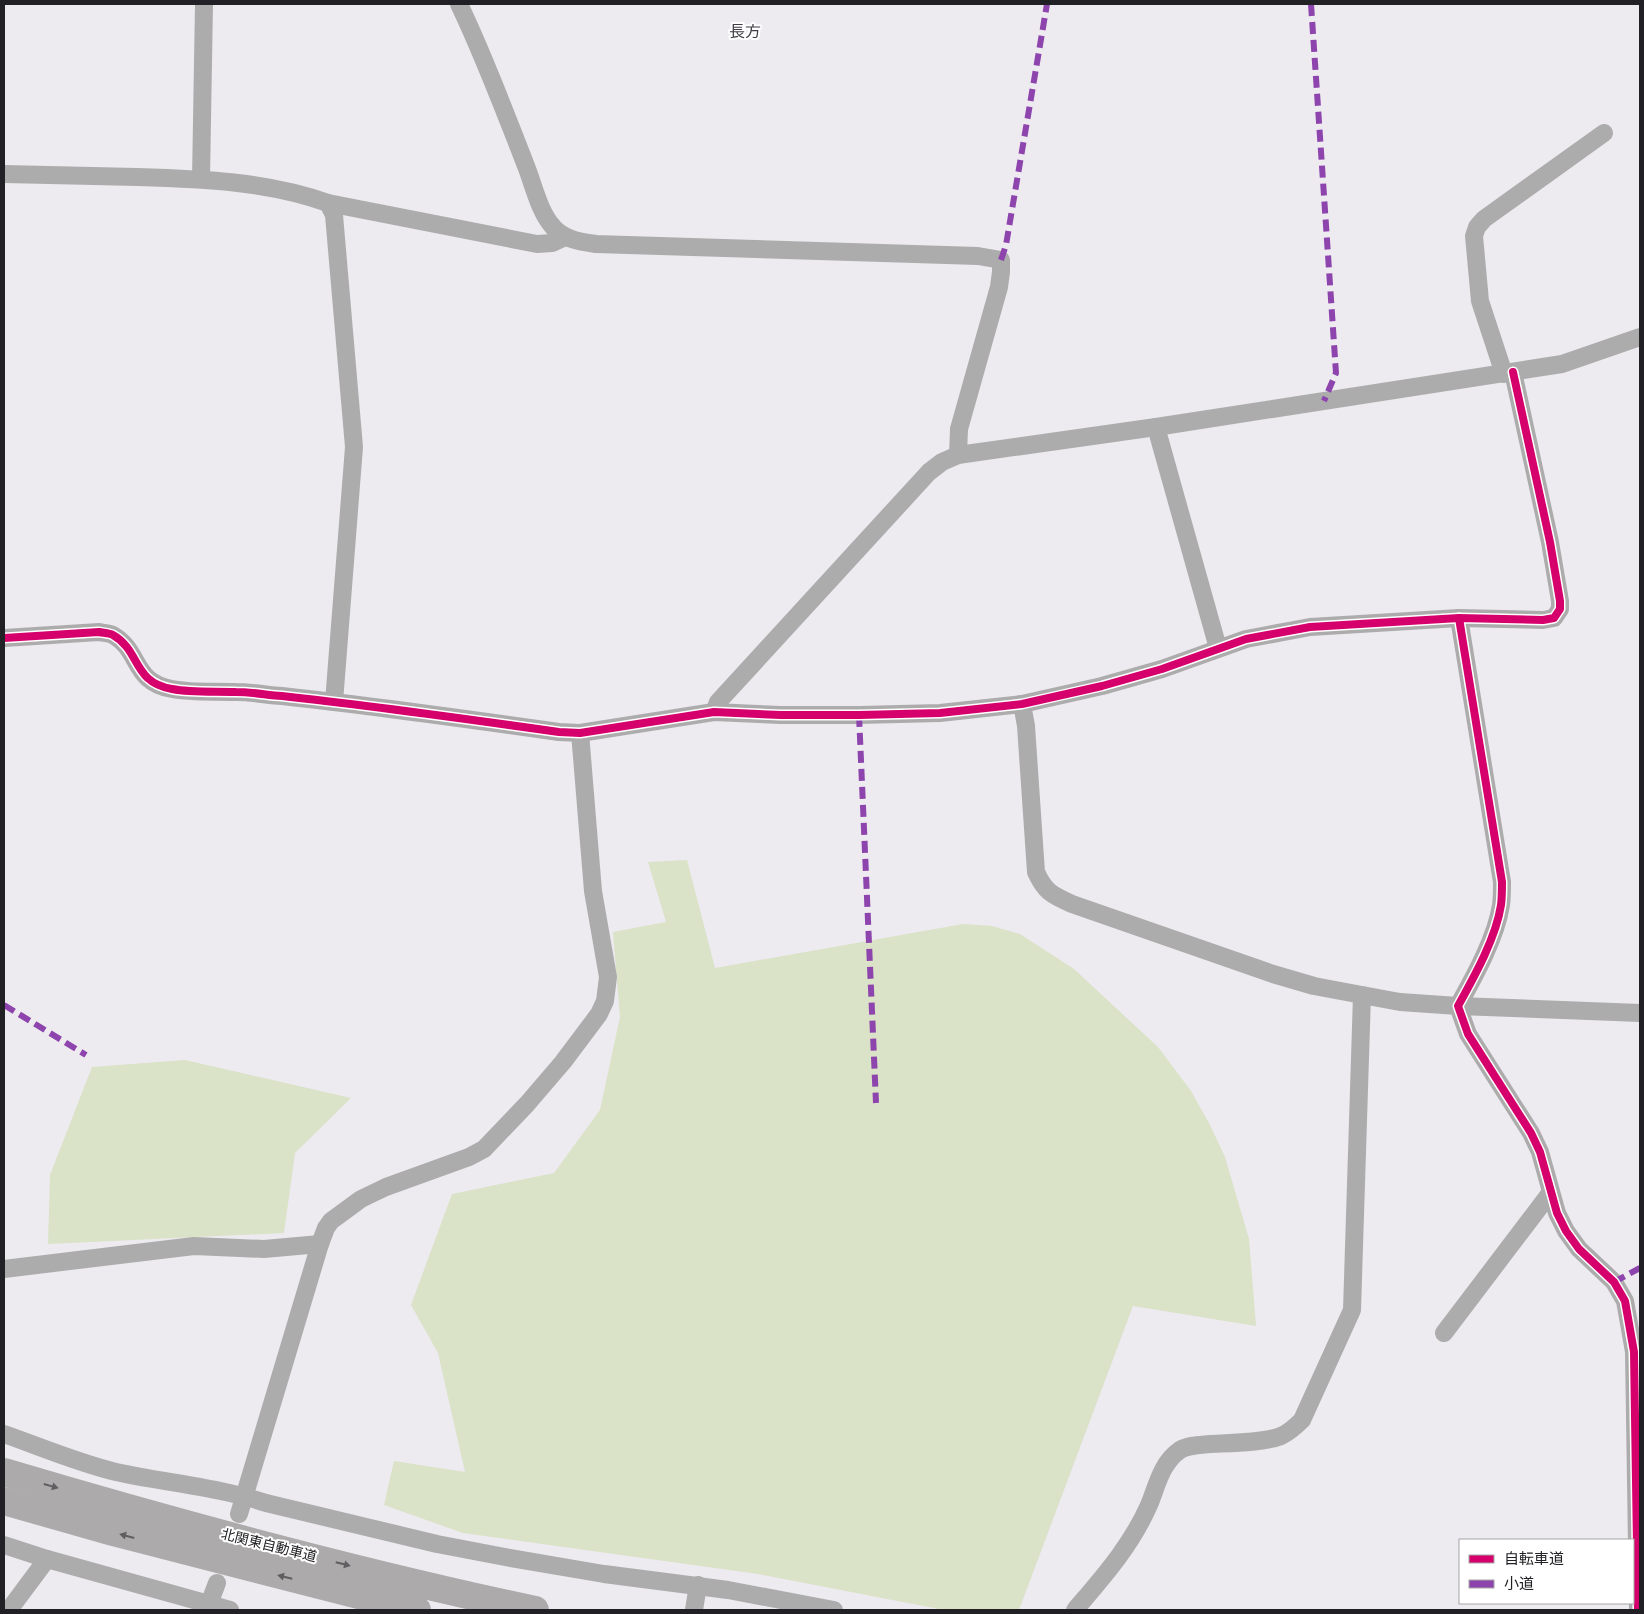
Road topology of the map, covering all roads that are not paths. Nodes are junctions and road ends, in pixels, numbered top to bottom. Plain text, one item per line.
1 (204, 4) edge
2 (459, 4) edge
3 (1604, 133) dead end
4 (4, 174) edge
5 (201, 178) junction
6 (328, 203) junction
7 (565, 236) junction
8 (1640, 336) edge
9 (1508, 373) junction
10 (1156, 426) junction
11 (958, 455) junction
12 (1459, 618) junction
13 (4, 638) edge
14 (1218, 648) junction
15 (334, 702) junction
16 (1022, 704) junction
17 (714, 712) junction
18 (580, 732) junction
19 (1362, 995) junction
20 (1458, 1006) junction
21 (1640, 1013) edge
22 (1551, 1192) junction
23 (320, 1244) junction
24 (4, 1269) edge
25 (1444, 1333) dead end
26 (4, 1434) edge
27 (4, 1472) edge
28 (245, 1496) junction
29 (4, 1501) edge
30 (239, 1514) dead end
31 (4, 1545) edge
32 (47, 1559) junction
33 (217, 1584) dead end
34 (698, 1585) junction
35 (209, 1604) junction
36 (9, 1610) edge
37 (230, 1610) edge
38 (417, 1610) edge
39 (535, 1610) edge
40 (694, 1610) edge
41 (834, 1610) edge
42 (1074, 1610) edge
43 (1638, 1610) edge

1 - 5 street
2 - 7 street
3 - 9 street
4 - 5 street
5 - 6 street
6 - 7 street
6 - 15 street
7 - 11 street
8 - 9 street
9 - 10 street
9 - 12 street
10 - 11 street
10 - 14 street
11 - 17 street
12 - 14 street
12 - 20 street
13 - 15 street
14 - 16 street
15 - 18 street
16 - 17 street
16 - 19 street
17 - 18 street
18 - 23 street
19 - 20 street
19 - 42 street
20 - 21 street
20 - 22 street
22 - 25 street
22 - 43 street
23 - 24 street
23 - 28 street
26 - 28 street
27 -> 39 highway, 北関東自動車道
28 - 30 street
28 - 34 street
38 -> 29 highway, 北関東自動車道
31 - 32 street
32 - 35 street
32 - 36 street
33 - 35 street
34 - 40 street
34 - 41 street
35 - 37 street

